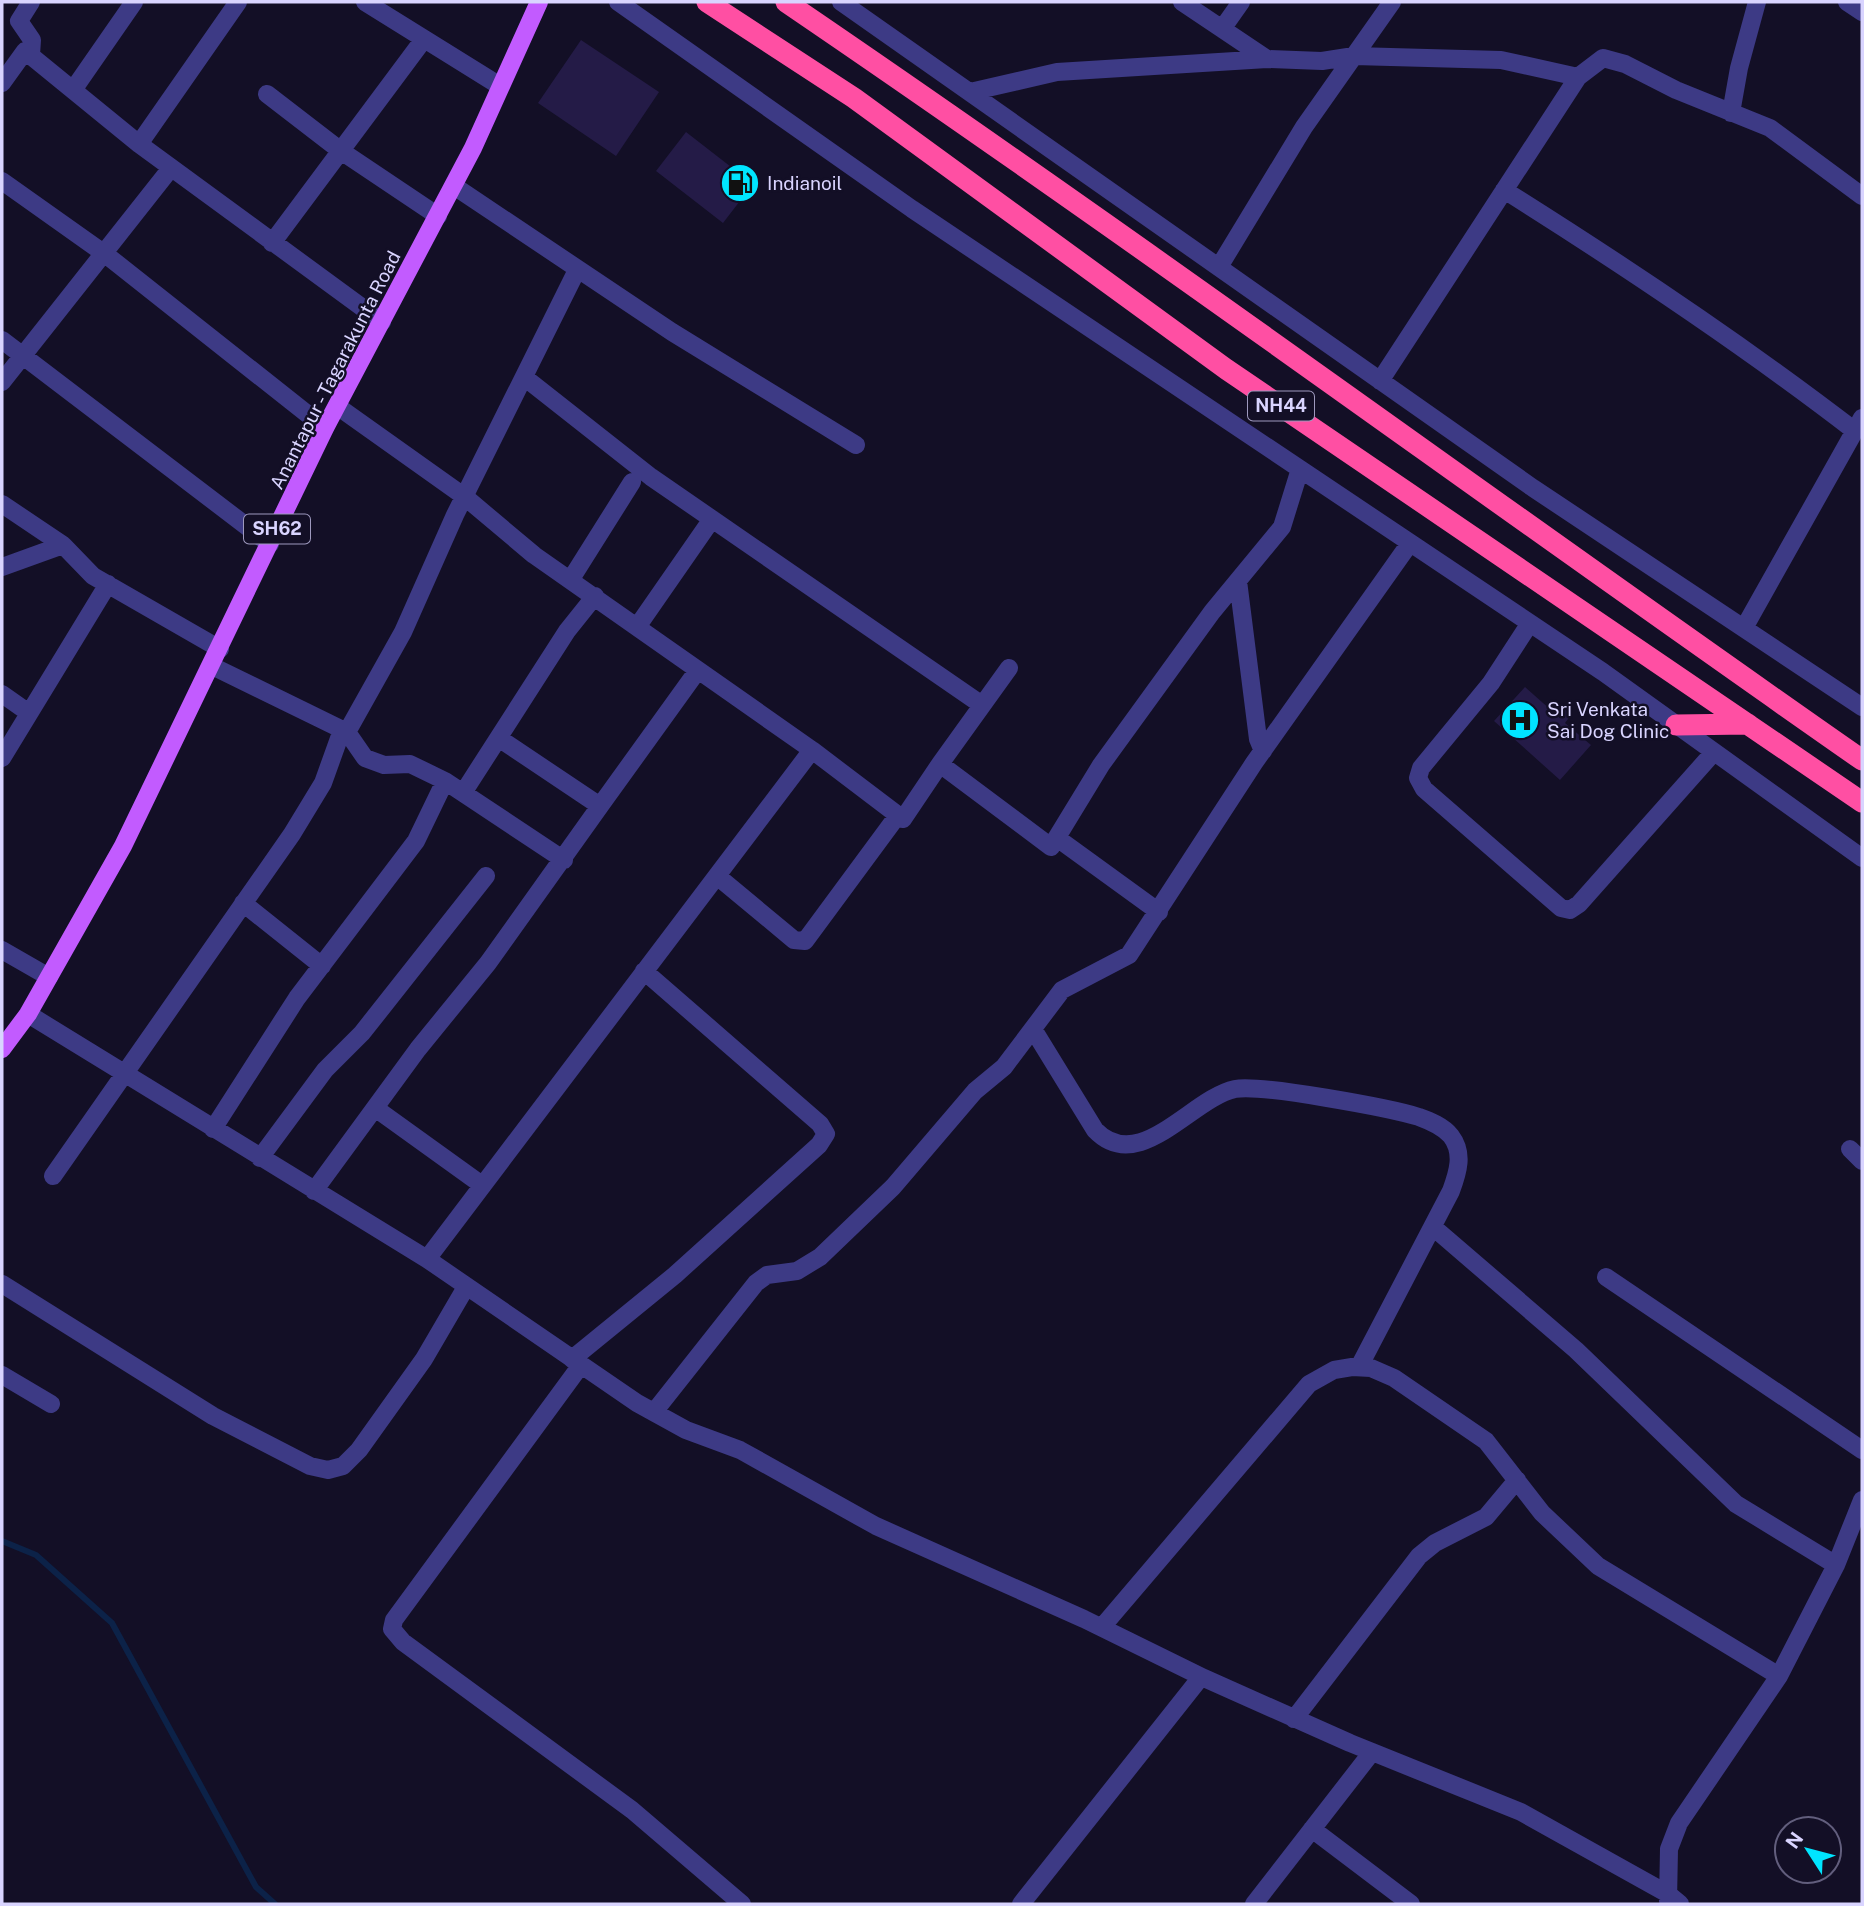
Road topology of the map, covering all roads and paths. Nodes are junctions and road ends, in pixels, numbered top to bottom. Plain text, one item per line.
1 (31, 2) edge
2 (134, 2) edge
3 (238, 2) edge
4 (365, 2) edge
5 (539, 2) edge
6 (618, 2) edge
7 (707, 2) edge
8 (786, 2) edge
9 (841, 2) edge
10 (1182, 2) edge
11 (1241, 2) edge
12 (1392, 2) edge
13 (1758, 2) edge
14 (1847, 2) edge
15 (1862, 12) edge
16 (1222, 29) junction
17 (424, 39) junction
18 (31, 55) junction
19 (1354, 56) junction
20 (1266, 59) junction
21 (1578, 77) junction
22 (2, 83) edge
23 (500, 86) junction
24 (73, 90) junction
25 (970, 92) junction
26 (267, 94) dead end
27 (1731, 113) junction
28 (139, 144) junction
29 (341, 150) junction
30 (171, 168) junction
31 (2, 181) edge
32 (454, 186) junction
33 (1504, 190) junction
34 (1862, 197) edge
35 (438, 216) junction
36 (272, 243) junction
37 (105, 254) junction
38 (1219, 267) junction
39 (577, 270) junction
40 (382, 322) junction
41 (2, 340) edge
42 (24, 357) junction
43 (524, 377) junction
44 (1380, 380) junction
45 (2, 382) edge
46 (337, 406) junction
47 (1859, 425) edge
48 (325, 428) junction
49 (856, 445) dead end
50 (1300, 468) junction
51 (632, 482) dead end
52 (465, 497) junction
53 (2, 504) edge
54 (712, 519) junction
55 (1410, 543) junction
56 (270, 544) junction
57 (63, 545) junction
58 (2, 567) edge
59 (571, 579) junction
60 (1238, 581) junction
61 (108, 584) junction
62 (595, 596) junction
63 (1530, 623) junction
64 (638, 627) junction
65 (1744, 628) junction
66 (220, 649) junction
67 (212, 666) junction
68 (1009, 668) dead end
69 (698, 670) junction
70 (2, 694) edge
71 (982, 705) junction
72 (1862, 707) edge
73 (29, 713) junction
74 (1748, 723) junction
75 (1676, 725) junction
76 (344, 731) junction
77 (500, 739) junction
78 (812, 750) junction
79 (1263, 751) junction
80 (1714, 752) junction
81 (2, 758) edge
82 (1862, 761) edge
83 (940, 764) junction
84 (445, 781) junction
85 (463, 793) junction
86 (1862, 802) edge
87 (600, 806) junction
88 (898, 815) junction
89 (1057, 838) junction
90 (1862, 858) edge
91 (564, 860) junction
92 (486, 876) dead end
93 (717, 876) junction
94 (243, 903) junction
95 (1159, 912) junction
96 (2, 950) edge
97 (322, 967) junction
98 (644, 971) junction
99 (49, 977) junction
100 (28, 1014) junction
101 (1033, 1028) junction
102 (2, 1049) edge
103 (122, 1074) junction
104 (375, 1108) junction
105 (213, 1129) junction
106 (260, 1158) junction
107 (53, 1176) dead end
108 (482, 1185) junction
109 (314, 1191) junction
110 (1433, 1227) junction
111 (427, 1259) junction
112 (1606, 1277) dead end
113 (2, 1284) edge
114 (466, 1287) junction
115 (577, 1362) junction
116 (1359, 1367) junction
117 (2, 1374) edge
118 (51, 1404) dead end
119 (654, 1412) junction
120 (1862, 1450) edge
121 (1517, 1480) junction
122 (1862, 1500) edge
123 (1836, 1565) junction
124 (1102, 1627) junction
125 (1779, 1676) junction
126 (1201, 1677) junction
127 (1294, 1719) junction
128 (1372, 1752) junction
129 (1312, 1829) junction
130 (1672, 1901) edge
131 (742, 1904) edge
132 (1021, 1904) edge
133 (1254, 1904) edge
134 (1411, 1904) edge

1 - 18 street
2 - 24 street
3 - 28 street
4 - 17 street
5 - 23 main road, Anantapur - Tagarakunta Road / SH62
6 - 50 street
7 - 74 highway, NH44
8 - 82 highway, NH44
9 - 25 street
10 - 16 street
11 - 16 street
12 - 19 street
13 - 27 street
14 - 15 street
16 - 20 street
17 - 23 street
17 - 29 street
18 - 22 street
18 - 24 street
19 - 20 street
19 - 21 street
19 - 38 street
20 - 25 street
21 - 27 street
21 - 33 street
23 - 32 main road, Anantapur - Tagarakunta Road / SH62
24 - 28 street
25 - 38 street
26 - 29 street
27 - 34 street
28 - 30 street
29 - 35 street
29 - 36 street
30 - 36 street
30 - 37 street
31 - 37 street
32 - 35 main road, Anantapur - Tagarakunta Road / SH62
32 - 39 street
33 - 44 street
33 - 47 street
35 - 40 main road, Anantapur - Tagarakunta Road / SH62
36 - 40 street
37 - 42 street
37 - 48 street
38 - 44 street
39 - 43 street
39 - 49 street
40 - 46 main road, Anantapur - Tagarakunta Road / SH62
41 - 42 street
42 - 45 street
42 - 56 street
43 - 52 street
43 - 54 street
44 - 65 street
46 - 48 main road, Anantapur - Tagarakunta Road / SH62
46 - 52 street
47 - 65 street
48 - 56 main road, Anantapur - Tagarakunta Road / SH62
50 - 55 street
50 - 60 street
51 - 59 street
52 - 59 street
52 - 76 street
53 - 57 street
54 - 64 street
54 - 71 street
55 - 63 street
55 - 79 street
56 - 66 main road, Anantapur - Tagarakunta Road / SH62
57 - 58 street
57 - 61 street
59 - 62 street
60 - 79 street
60 - 89 street
61 - 66 street
61 - 73 street
62 - 64 street
62 - 77 street
63 - 75 street
63 - 80 street
64 - 69 street
65 - 72 street
66 - 67 main road, Anantapur - Tagarakunta Road / SH62
67 - 76 street
67 - 99 main road, Anantapur - Tagarakunta Road / SH62
68 - 71 street
69 - 78 street
69 - 87 street
70 - 73 street
71 - 83 street
73 - 81 street
74 - 75 highway
74 - 86 highway, NH44
75 - 80 street
76 - 84 street
76 - 94 street
77 - 85 street
77 - 87 street
78 - 88 street
78 - 93 street
79 - 95 street
80 - 90 street
83 - 88 street
83 - 89 street
84 - 85 street
84 - 97 street
85 - 91 street
87 - 91 street
88 - 93 street
89 - 95 street
91 - 104 street
92 - 106 street
93 - 98 street
94 - 97 street
94 - 103 street
95 - 101 street
96 - 99 street
97 - 105 street
98 - 108 street
98 - 115 street
99 - 100 main road, Anantapur - Tagarakunta Road / SH62
100 - 102 main road, Anantapur - Tagarakunta Road / SH62
100 - 103 street
101 - 110 street
101 - 119 street
103 - 105 street
103 - 107 street
104 - 108 street
104 - 109 street
105 - 106 street
106 - 109 street
108 - 111 street
109 - 111 street
110 - 116 street
110 - 123 street
111 - 114 street
112 - 120 street
113 - 114 street
114 - 115 street
115 - 119 street
115 - 131 street
116 - 121 street
116 - 124 street
117 - 118 street
119 - 124 street
121 - 125 street
121 - 127 street
122 - 123 street
123 - 125 street
124 - 126 street
125 - 130 street
126 - 127 street
126 - 132 street
127 - 128 street
128 - 129 street
128 - 130 street
129 - 133 street
129 - 134 street

